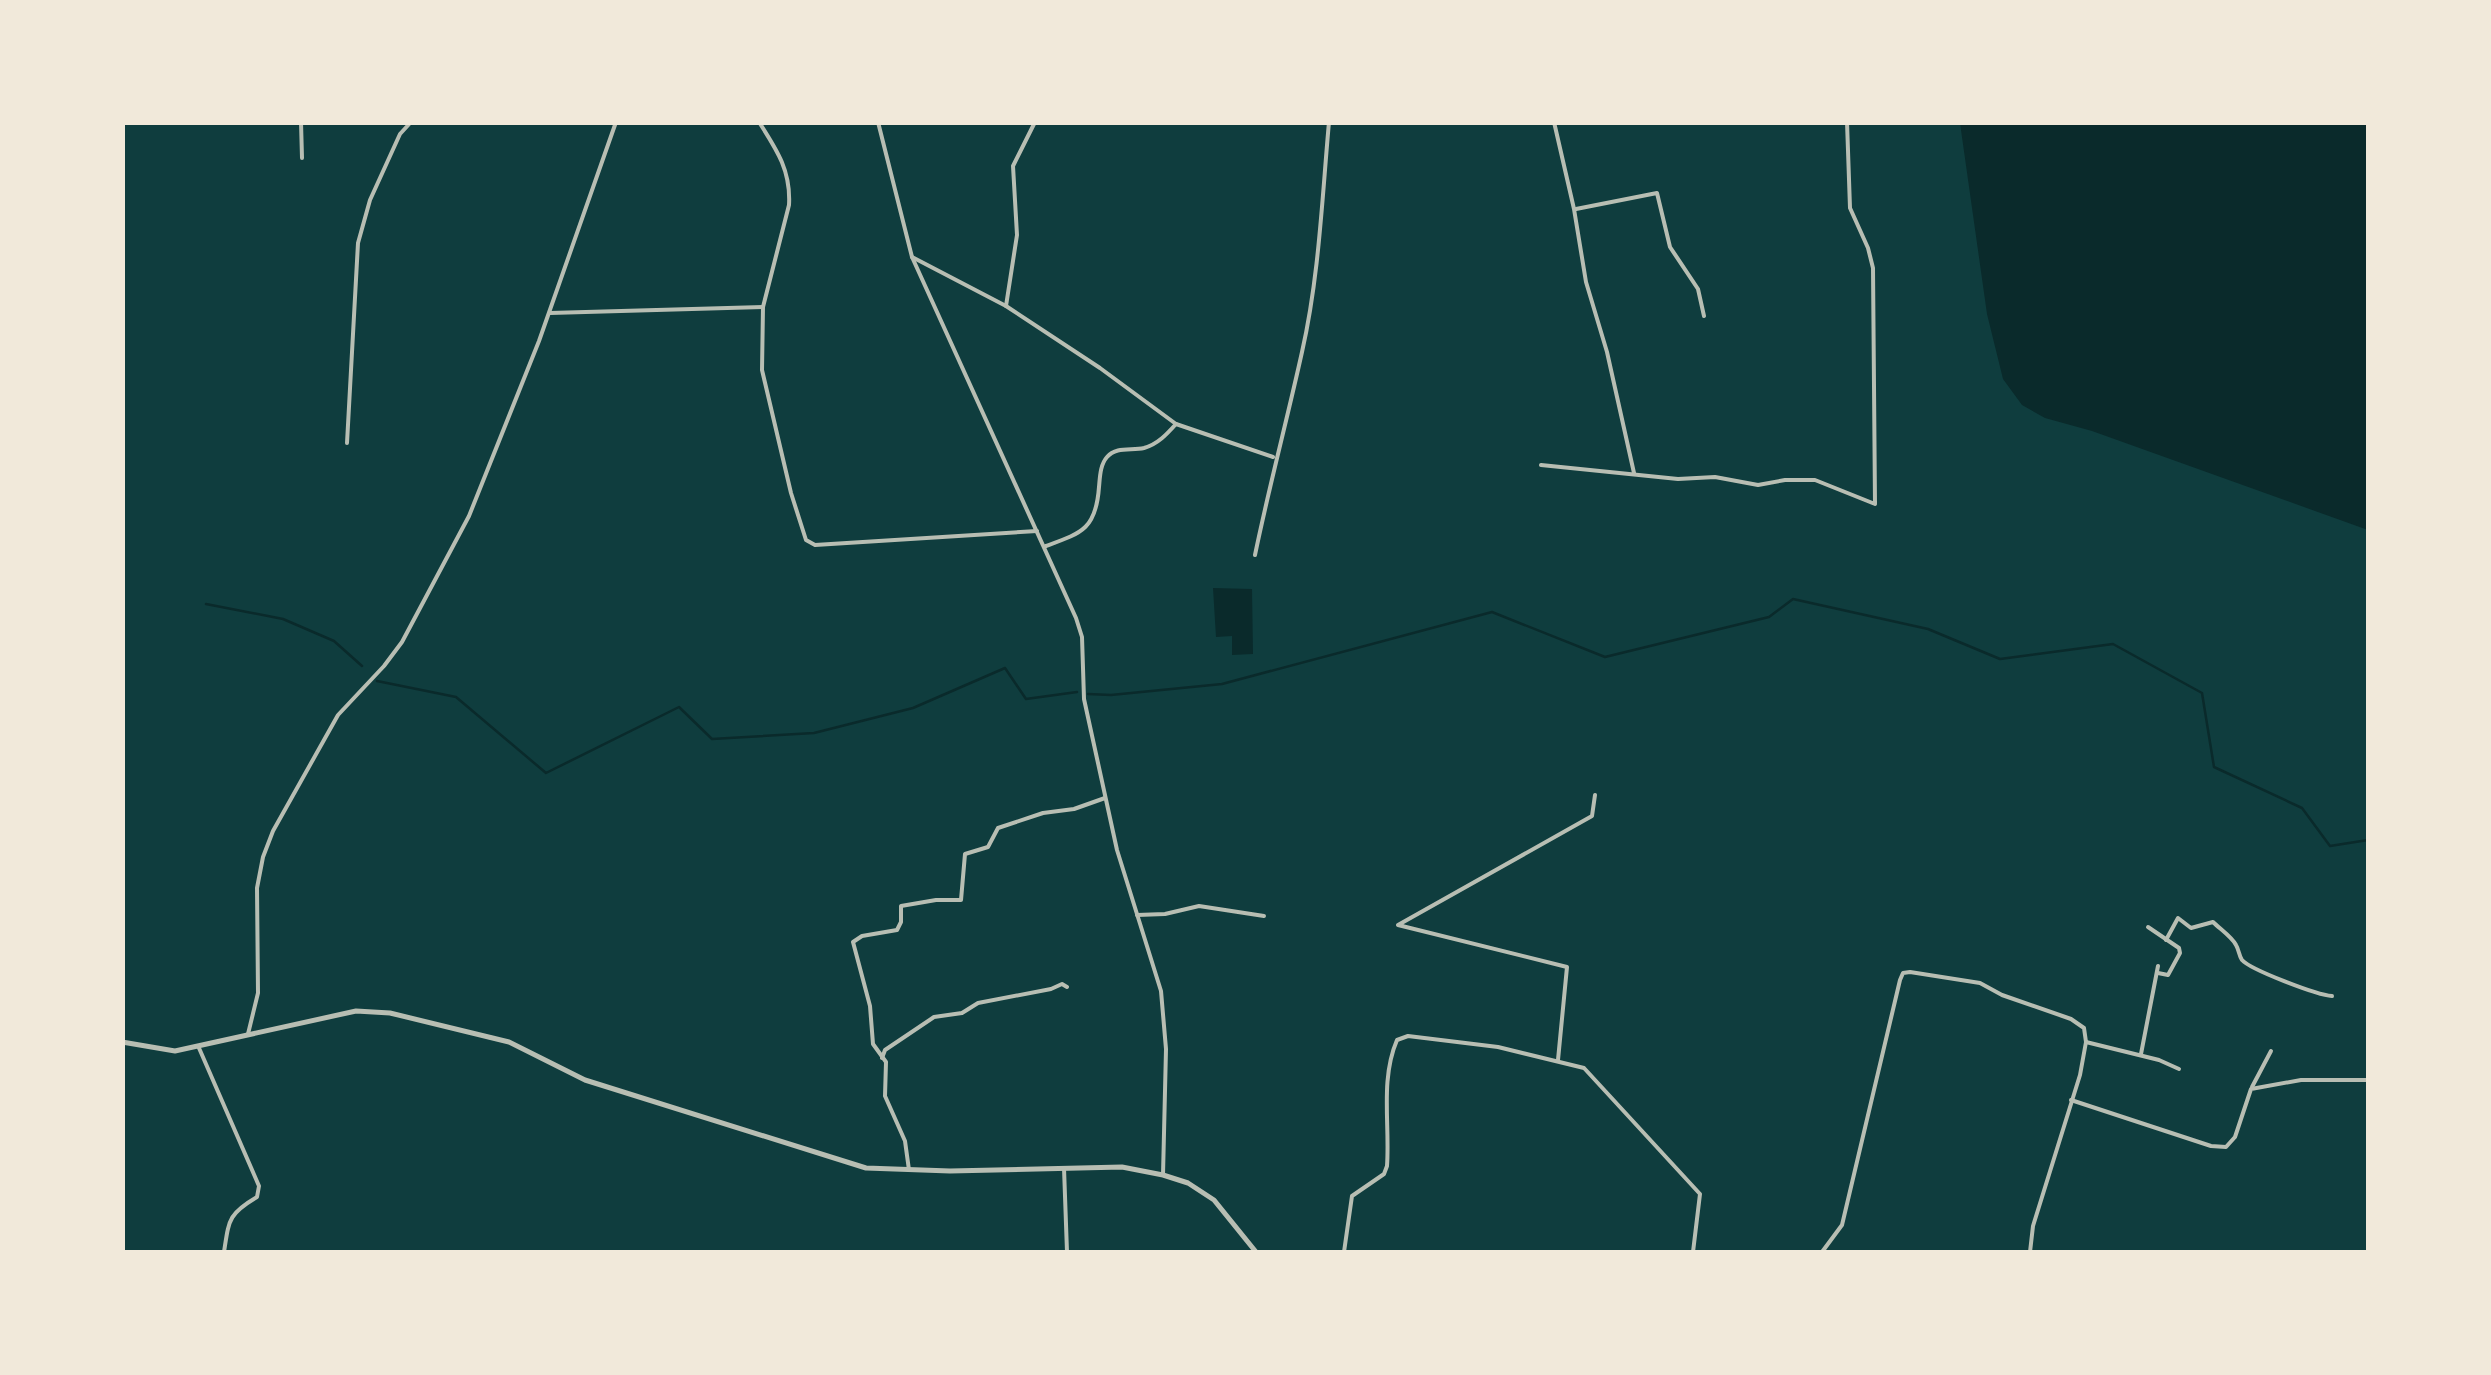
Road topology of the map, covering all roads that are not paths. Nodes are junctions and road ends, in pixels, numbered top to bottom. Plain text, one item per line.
1 (301, 122) edge
2 (411, 122) edge
3 (616, 122) edge
4 (759, 122) edge
5 (878, 122) edge
6 (1035, 122) edge
7 (1329, 122) edge
8 (1554, 122) edge
9 (1846, 122) edge
10 (302, 158) dead end
11 (1574, 209) junction
12 (912, 257) junction
13 (1006, 306) junction
14 (763, 307) junction
15 (550, 313) junction
16 (1704, 316) dead end
17 (1176, 424) junction
18 (347, 443) dead end
19 (1275, 458) junction
20 (1541, 465) dead end
21 (1634, 472) junction
22 (1037, 531) junction
23 (1044, 546) junction
24 (1255, 555) dead end
25 (1594, 795) dead end
26 (1105, 798) junction
27 (1136, 915) junction
28 (1264, 916) dead end
29 (2148, 928) dead end
30 (2166, 940) junction
31 (2158, 966) dead end
32 (2158, 974) junction
33 (1067, 986) dead end
34 (2332, 996) dead end
35 (248, 1034) junction
36 (122, 1042) edge
37 (2086, 1042) junction
38 (199, 1048) junction
39 (2270, 1051) dead end
40 (2141, 1056) junction
41 (882, 1058) junction
42 (1558, 1060) junction
43 (2180, 1069) dead end
44 (2368, 1074) edge
45 (2251, 1089) junction
46 (2071, 1100) junction
47 (1064, 1168) junction
48 (909, 1171) junction
49 (1163, 1175) junction
50 (224, 1252) edge
51 (1067, 1252) edge
52 (1256, 1252) edge
53 (1344, 1252) edge
54 (1693, 1252) edge
55 (1822, 1252) edge
56 (2030, 1252) edge

1 - 10 street
2 - 18 street
3 - 15 street
4 - 14 street
5 - 12 street
6 - 13 street
7 - 19 street
8 - 11 street
9 - 21 street
11 - 16 street
11 - 21 street
12 - 13 street
12 - 22 street
13 - 17 street
14 - 15 street
14 - 22 street
15 - 35 street
17 - 19 street
17 - 23 street
19 - 24 street
20 - 21 street
22 - 23 street
23 - 26 street
25 - 42 street
26 - 27 street
26 - 41 street
27 - 28 street
27 - 49 street
29 - 30 street
30 - 32 street
30 - 34 street
31 - 32 street
32 - 40 street
33 - 41 street
35 - 38 street
35 - 48 street
36 - 38 street
37 - 40 street
37 - 46 street
37 - 55 street
38 - 50 street
39 - 45 street
40 - 43 street
41 - 48 street
42 - 53 street
42 - 54 street
44 - 45 street
45 - 46 street
46 - 56 street
47 - 48 street
47 - 49 street
47 - 51 street
49 - 52 street

